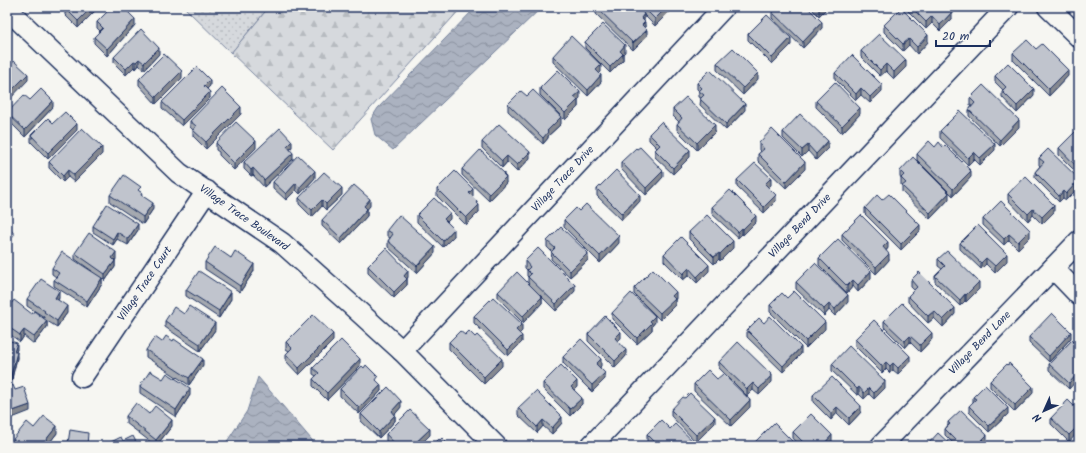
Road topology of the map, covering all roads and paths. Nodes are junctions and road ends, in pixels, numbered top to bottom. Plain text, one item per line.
1 (724, 7) edge
2 (1008, 7) edge
3 (1048, 7) edge
4 (7, 9) edge
5 (1079, 37) edge
6 (207, 192) junction
7 (1079, 241) edge
8 (1053, 268) junction
9 (1079, 295) edge
10 (402, 351) junction
11 (82, 377) dead end
12 (496, 446) edge
13 (591, 446) edge
14 (880, 446) edge

1 - 10 street, Village Trace Drive
2 - 13 street, Village Bend Drive
3 - 5 street
4 - 6 street, Village Trace Boulevard
6 - 10 street, Village Trace Boulevard
6 - 11 street, Village Trace Court
7 - 8 street, Village Bend Lane
8 - 9 street
8 - 14 street, Village Bend Lane
10 - 12 street, Village Trace Boulevard

